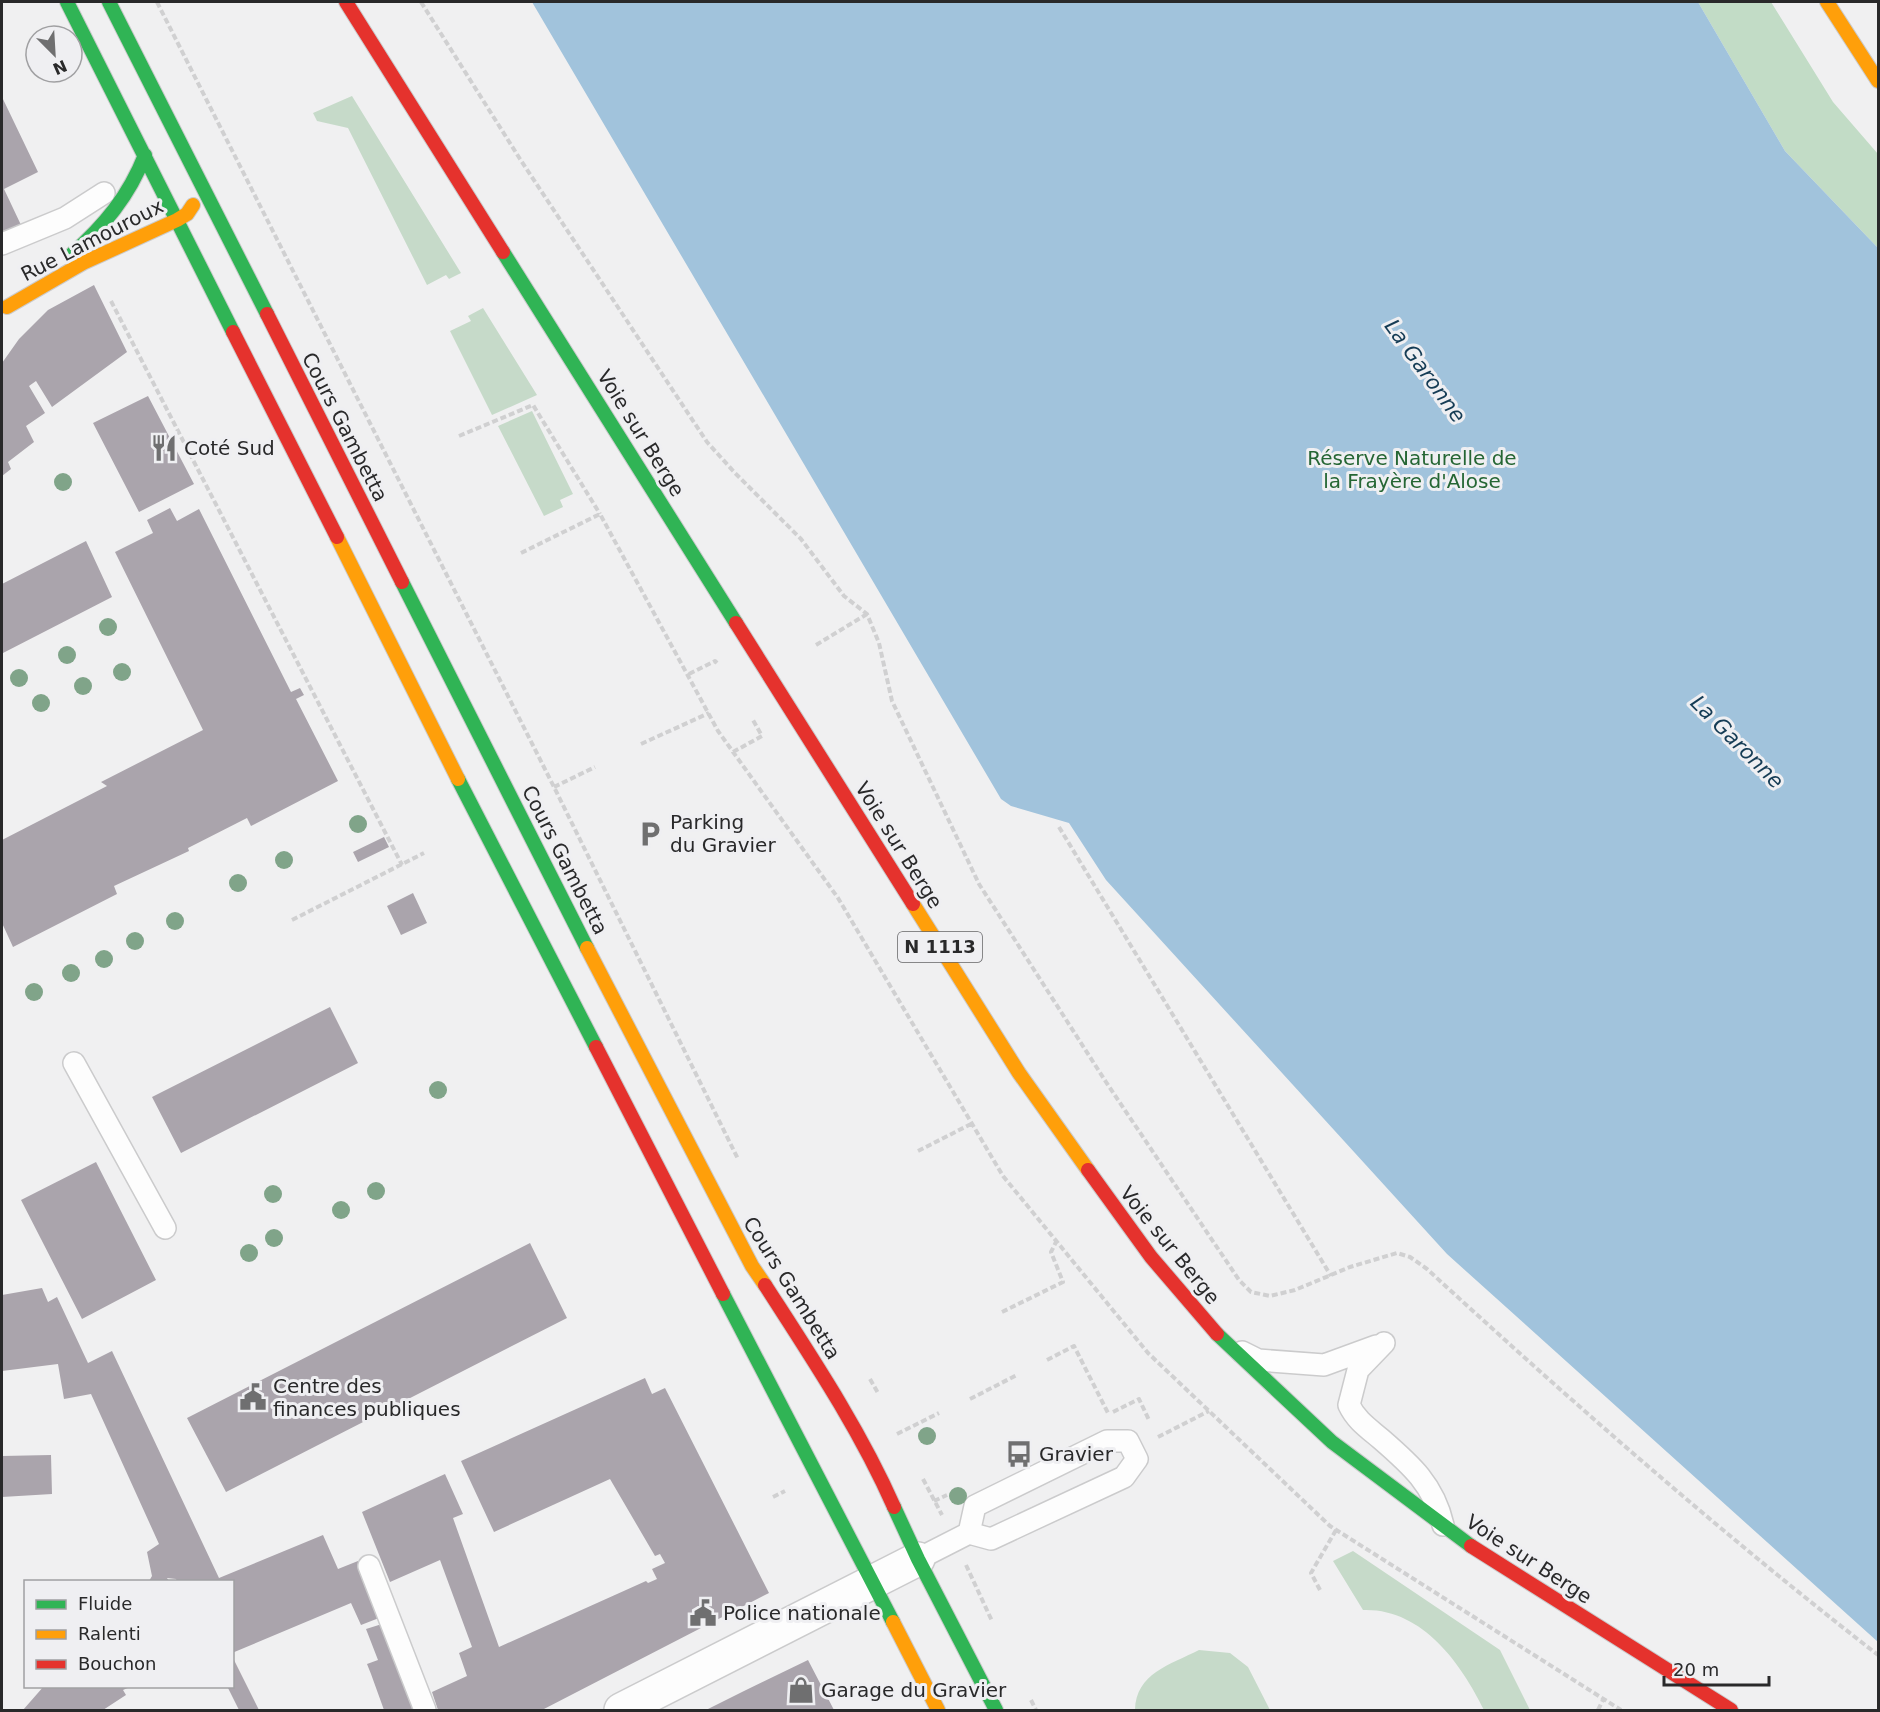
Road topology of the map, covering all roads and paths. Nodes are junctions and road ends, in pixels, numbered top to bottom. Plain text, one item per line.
1 (67, 2) edge
2 (109, 2) edge
3 (157, 2) edge
4 (346, 2) edge
5 (421, 2) edge
6 (1827, 2) edge
7 (1878, 81) edge
8 (145, 155) junction
9 (193, 170) junction
10 (104, 193) dead end
11 (177, 220) junction
12 (2, 244) edge
13 (111, 301) dead end
14 (4, 310) edge
15 (459, 436) dead end
16 (600, 514) junction
17 (521, 553) dead end
18 (867, 614) junction
19 (816, 645) dead end
20 (721, 669) dead end
21 (689, 674) junction
22 (750, 715) dead end
23 (641, 744) dead end
24 (733, 752) dead end
25 (595, 767) dead end
26 (554, 787) junction
27 (1059, 827) dead end
28 (424, 853) dead end
29 (402, 864) junction
30 (292, 920) dead end
31 (74, 1063) dead end
32 (971, 1124) dead end
33 (918, 1151) dead end
34 (742, 1167) dead end
35 (165, 1228) dead end
36 (1056, 1242) dead end
37 (1331, 1276) junction
38 (1002, 1312) dead end
39 (1225, 1344) junction
40 (1047, 1360) dead end
41 (867, 1375) dead end
42 (1017, 1375) dead end
43 (879, 1395) dead end
44 (970, 1398) dead end
45 (1209, 1411) dead end
46 (939, 1413) dead end
47 (1108, 1414) dead end
48 (894, 1424) dead end
49 (899, 1434) junction
50 (1162, 1435) dead end
51 (904, 1443) dead end
52 (919, 1472) dead end
53 (1443, 1525) junction
54 (1336, 1530) dead end
55 (962, 1536) junction
56 (918, 1559) junction
57 (369, 1566) dead end
58 (873, 1582) junction
59 (1320, 1590) dead end
60 (993, 1622) dead end
61 (1878, 1655) edge
62 (1026, 1691) dead end
63 (1603, 1700) dead end
64 (425, 1710) edge
65 (621, 1710) edge
66 (938, 1710) edge
67 (996, 1710) edge
68 (1036, 1710) edge
69 (1598, 1710) edge
70 (1731, 1710) edge

1 - 8 main road
2 - 9 main road, Cours Gambetta
3 - 26 path
4 - 39 main road, Voie sur Berge / N 1113
5 - 18 path
6 - 7 main road
8 - 11 main road
8 - 14 main road, Rue Lamouroux
9 - 11 main road, Rue Lamouroux
9 - 56 main road, Cours Gambetta
10 - 12 lane
11 - 14 main road, Rue Lamouroux
11 - 58 main road
13 - 29 path
15 - 16 path
16 - 17 path
16 - 21 path
18 - 19 path
18 - 37 path
20 - 21 path
21 - 23 path
22 - 24 path
25 - 26 path
26 - 34 path
27 - 37 path
28 - 29 path
29 - 30 path
31 - 35 lane
32 - 33 path
36 - 38 path
37 - 61 path
39 - 53 main road, Voie sur Berge / N 1113
39 - 53 lane
40 - 47 path
41 - 43 path
42 - 44 path
45 - 50 path
46 - 49 path
48 - 49 path
49 - 51 path
52 - 55 path
53 - 70 main road, Voie sur Berge / N 1113
54 - 59 path
55 - 55 lane
55 - 56 lane
55 - 60 path
56 - 58 street
56 - 67 main road, Cours Gambetta
57 - 64 lane
58 - 65 street
58 - 66 main road
62 - 68 path
63 - 69 path

